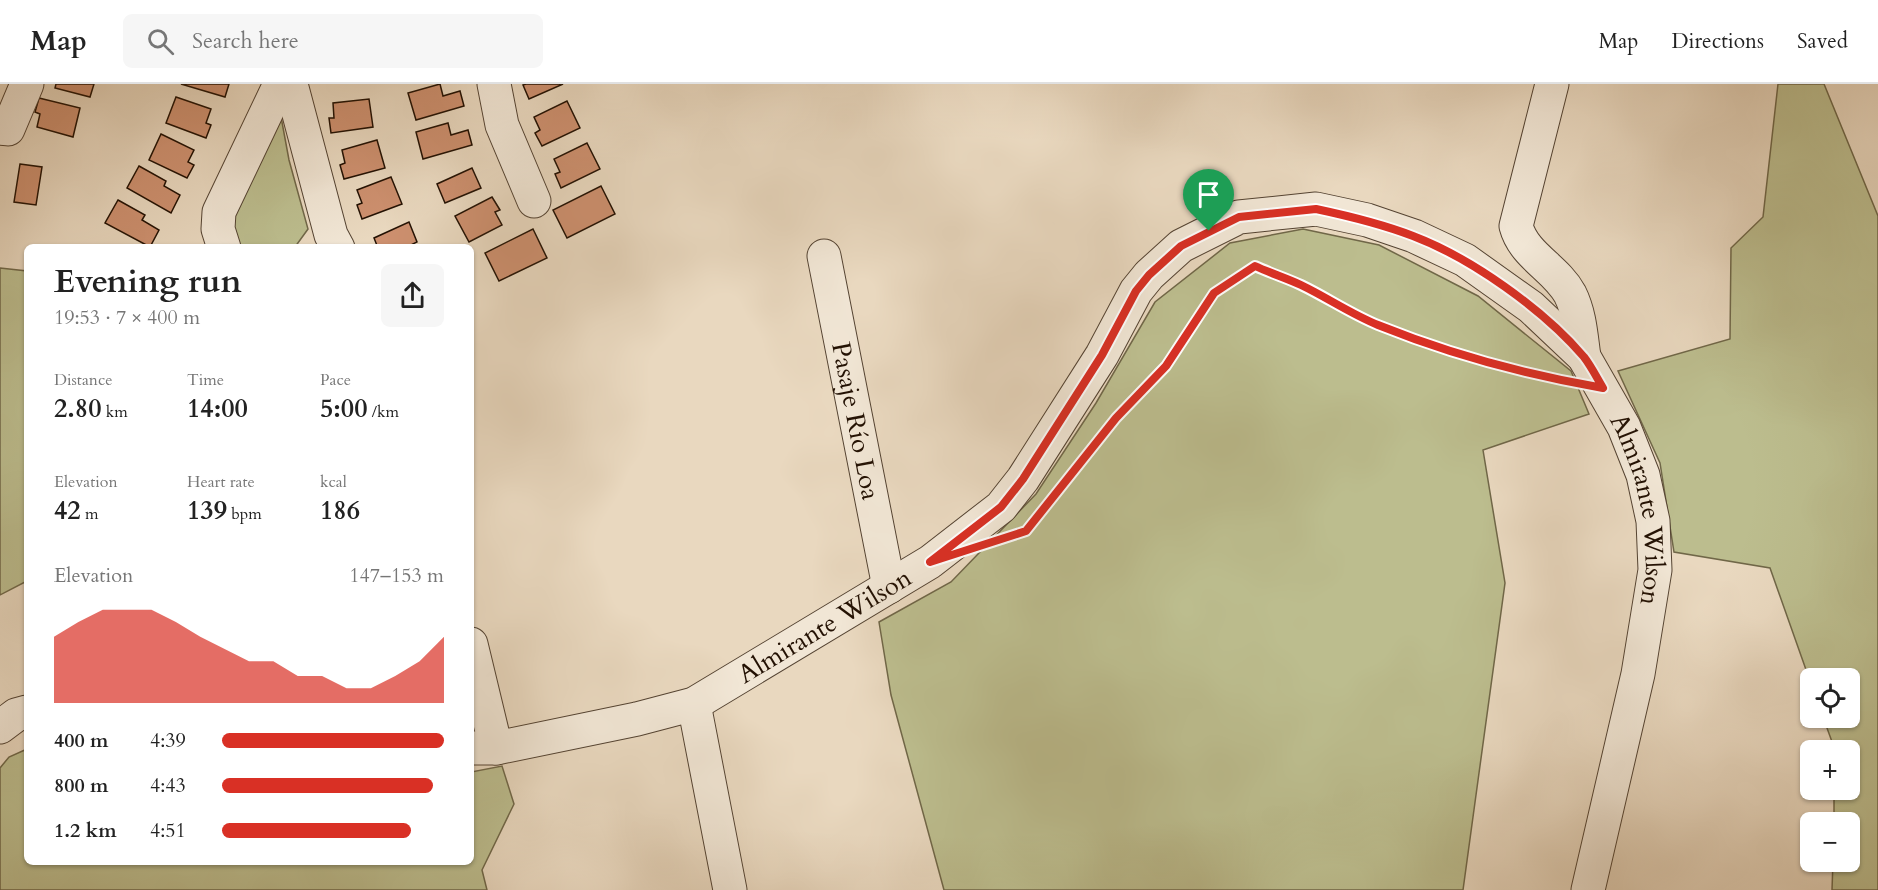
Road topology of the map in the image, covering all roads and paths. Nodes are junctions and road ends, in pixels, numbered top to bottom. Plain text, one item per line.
1 (27, 84) edge
2 (280, 84) edge
3 (291, 84) edge
4 (494, 84) edge
5 (1551, 84) edge
6 (0, 128) edge
7 (534, 201) dead end
8 (329, 243) edge
9 (223, 244) edge
10 (824, 256) dead end
11 (1584, 357) junction
12 (1603, 388) junction
13 (1015, 534) dead end
14 (889, 587) junction
15 (474, 670) edge
16 (694, 704) junction
17 (24, 713) edge
18 (0, 727) edge
19 (483, 748) edge
20 (1593, 889) edge
21 (730, 890) edge

1 - 6 street
2 - 9 street
3 - 8 street
4 - 7 street
5 - 11 street
10 - 14 street, Pasaje Río Loa
11 - 12 street, Almirante Wilson
11 - 14 street, Almirante Wilson
12 - 13 path
12 - 20 street, Almirante Wilson
14 - 16 street, Almirante Wilson
15 - 19 street
16 - 19 street, Almirante Wilson
16 - 21 street
17 - 18 street

